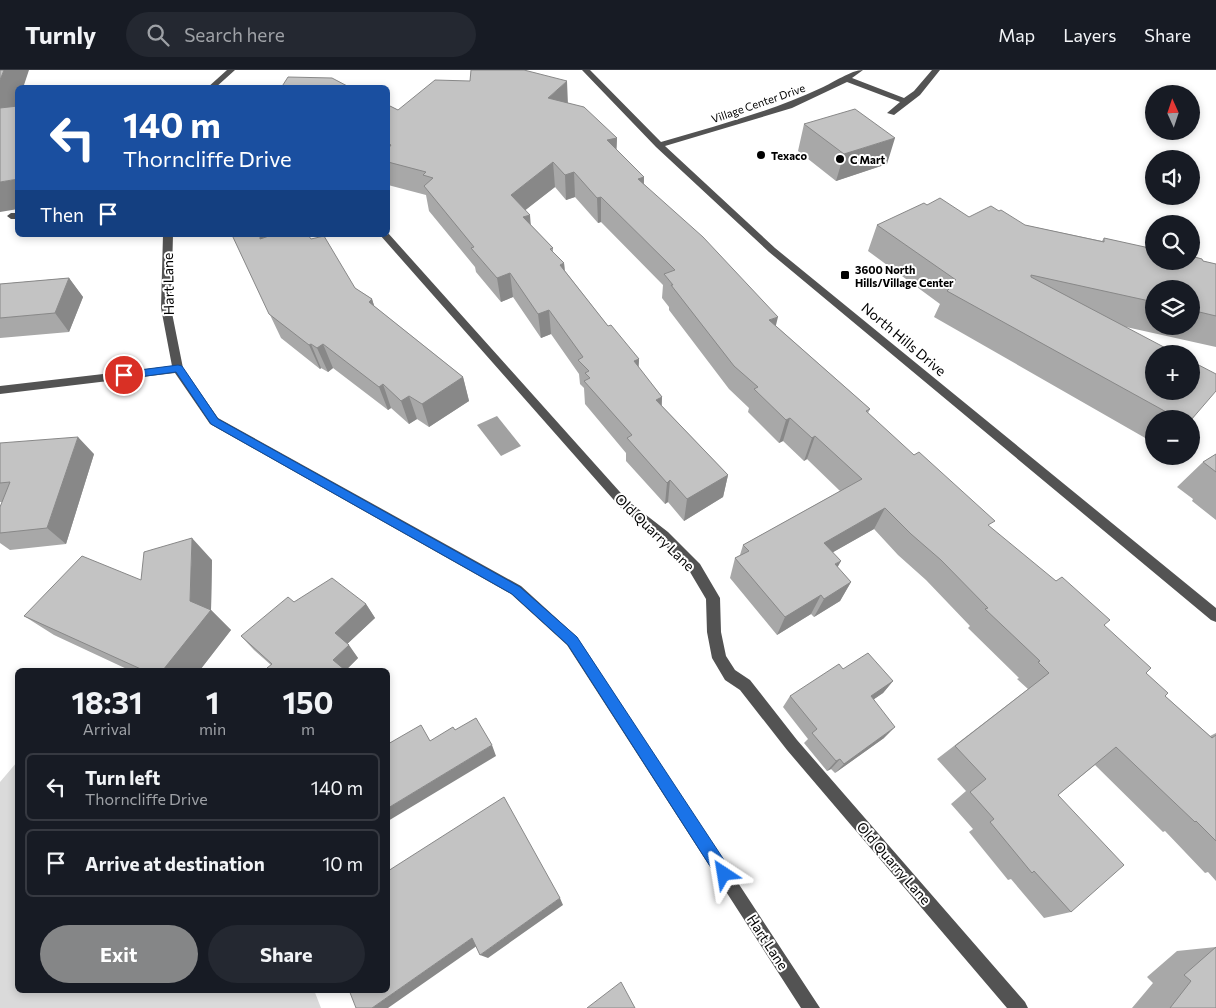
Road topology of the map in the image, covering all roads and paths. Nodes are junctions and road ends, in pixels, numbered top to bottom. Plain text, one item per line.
1 (231, 70) edge
2 (586, 70) edge
3 (859, 70) edge
4 (936, 70) edge
5 (847, 79) junction
6 (214, 85) edge
7 (905, 101) junction
8 (891, 113) dead end
9 (660, 145) junction
10 (168, 237) edge
11 (387, 237) edge
12 (178, 369) junction
13 (0, 390) edge
14 (1216, 616) edge
15 (811, 1008) edge
16 (1019, 1008) edge

1 - 6 street
2 - 9 street, North Hills Drive
3 - 5 street, Village Center Drive
4 - 7 street
5 - 7 street
5 - 9 street, Village Center Drive
7 - 8 street
9 - 14 street, North Hills Drive
10 - 12 street, Hart Lane
11 - 16 street, Old Quarry Lane
12 - 13 street
12 - 15 street, Hart Lane

